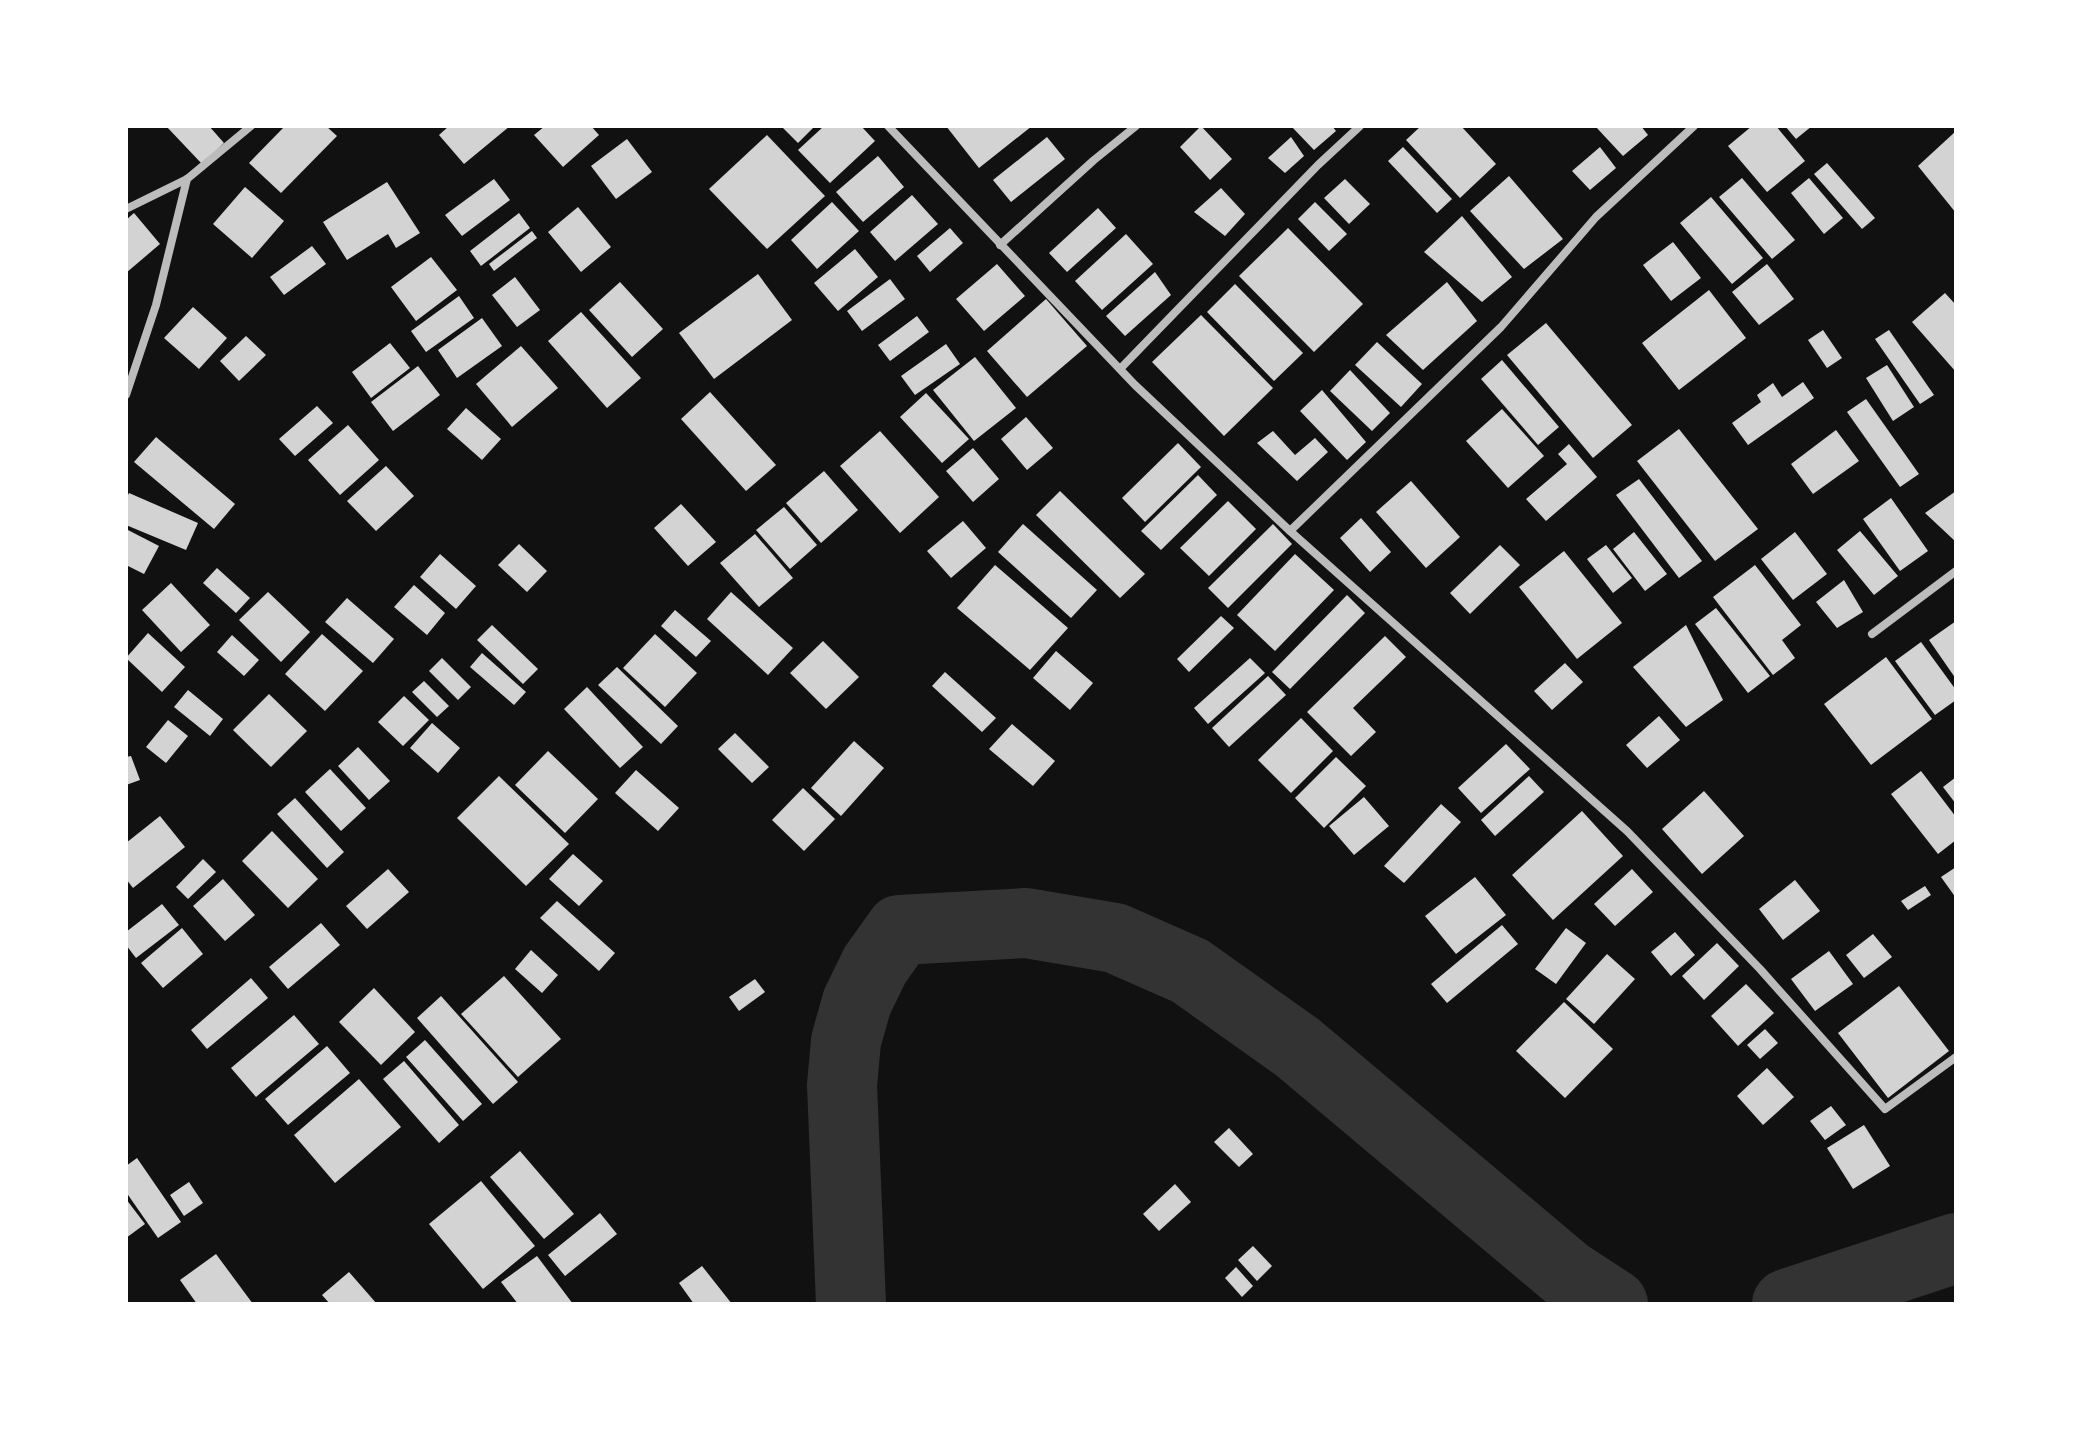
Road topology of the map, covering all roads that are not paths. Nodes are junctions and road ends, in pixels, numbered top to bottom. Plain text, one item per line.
1 (251, 126) edge
2 (888, 126) edge
3 (1136, 126) edge
4 (1360, 126) edge
5 (1694, 126) edge
6 (187, 179) junction
7 (126, 209) edge
8 (1000, 245) junction
9 (1120, 369) junction
10 (126, 395) edge
11 (1290, 531) junction
12 (1956, 571) edge
13 (1872, 634) dead end
14 (1956, 1057) edge

1 - 6 street
2 - 8 street
3 - 8 street
4 - 9 street
5 - 11 street
6 - 7 street
6 - 10 street
8 - 9 street
9 - 11 street
11 - 14 street
12 - 13 street

